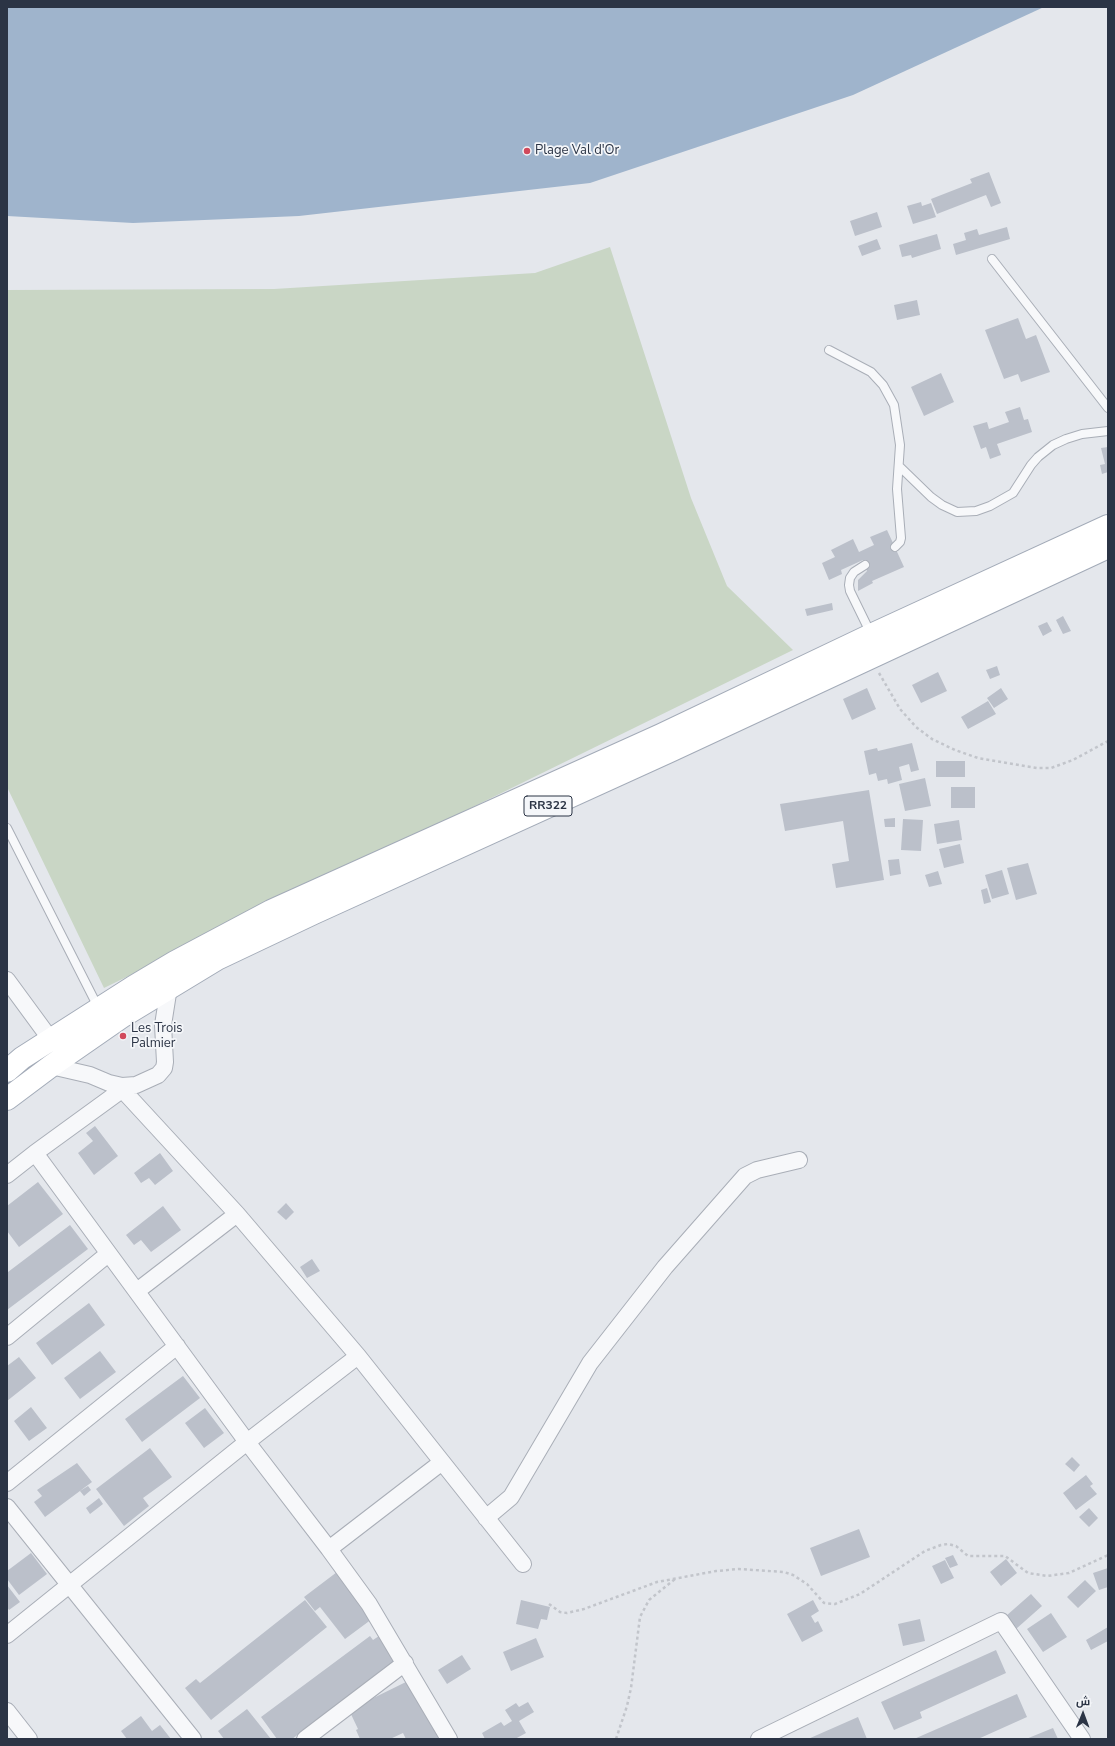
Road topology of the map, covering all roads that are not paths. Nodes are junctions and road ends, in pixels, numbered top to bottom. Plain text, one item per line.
1 (992, 259) dead end
2 (829, 350) dead end
3 (1108, 408) edge
4 (1108, 431) edge
5 (899, 466) junction
6 (1108, 526) edge
7 (895, 547) dead end
8 (1108, 547) edge
9 (864, 565) dead end
10 (871, 635) junction
11 (7, 828) edge
12 (7, 980) edge
13 (169, 987) junction
14 (100, 1009) junction
15 (51, 1040) junction
16 (51, 1066) junction
17 (7, 1071) edge
18 (121, 1088) junction
19 (7, 1099) edge
20 (35, 1153) junction
21 (799, 1160) dead end
22 (7, 1175) edge
23 (237, 1214) junction
24 (108, 1254) junction
25 (137, 1291) junction
26 (7, 1337) edge
27 (177, 1346) junction
28 (358, 1356) junction
29 (246, 1442) junction
30 (442, 1462) junction
31 (7, 1483) edge
32 (7, 1507) edge
33 (486, 1518) junction
34 (329, 1549) junction
35 (522, 1564) dead end
36 (70, 1585) junction
37 (7, 1635) edge
38 (405, 1663) junction
39 (7, 1711) edge
40 (29, 1739) edge
41 (193, 1739) edge
42 (305, 1739) edge
43 (449, 1739) edge
44 (759, 1739) edge
45 (1082, 1739) edge

1 - 3 lane
2 - 5 lane
4 - 5 lane
5 - 7 lane
6 - 10 main road, RR322
8 - 13 main road, RR322
9 - 10 lane
10 - 14 main road, RR322
11 - 14 lane
12 - 15 street
13 - 16 main road, RR322
13 - 18 street
14 - 15 main road, RR322
15 - 17 main road, RR322
16 - 18 street
16 - 19 main road, RR322
18 - 20 street
18 - 23 street
20 - 22 street
20 - 24 street
21 - 33 street
23 - 25 street
23 - 28 street
24 - 25 street
24 - 26 street
25 - 27 street
27 - 29 street
27 - 31 street
28 - 29 street
28 - 30 street
29 - 34 street
29 - 36 street
30 - 33 street
30 - 34 street
32 - 36 street
33 - 35 street
34 - 38 street
36 - 37 street
36 - 41 street
38 - 42 street
38 - 43 street
39 - 40 street
44 - 45 street

